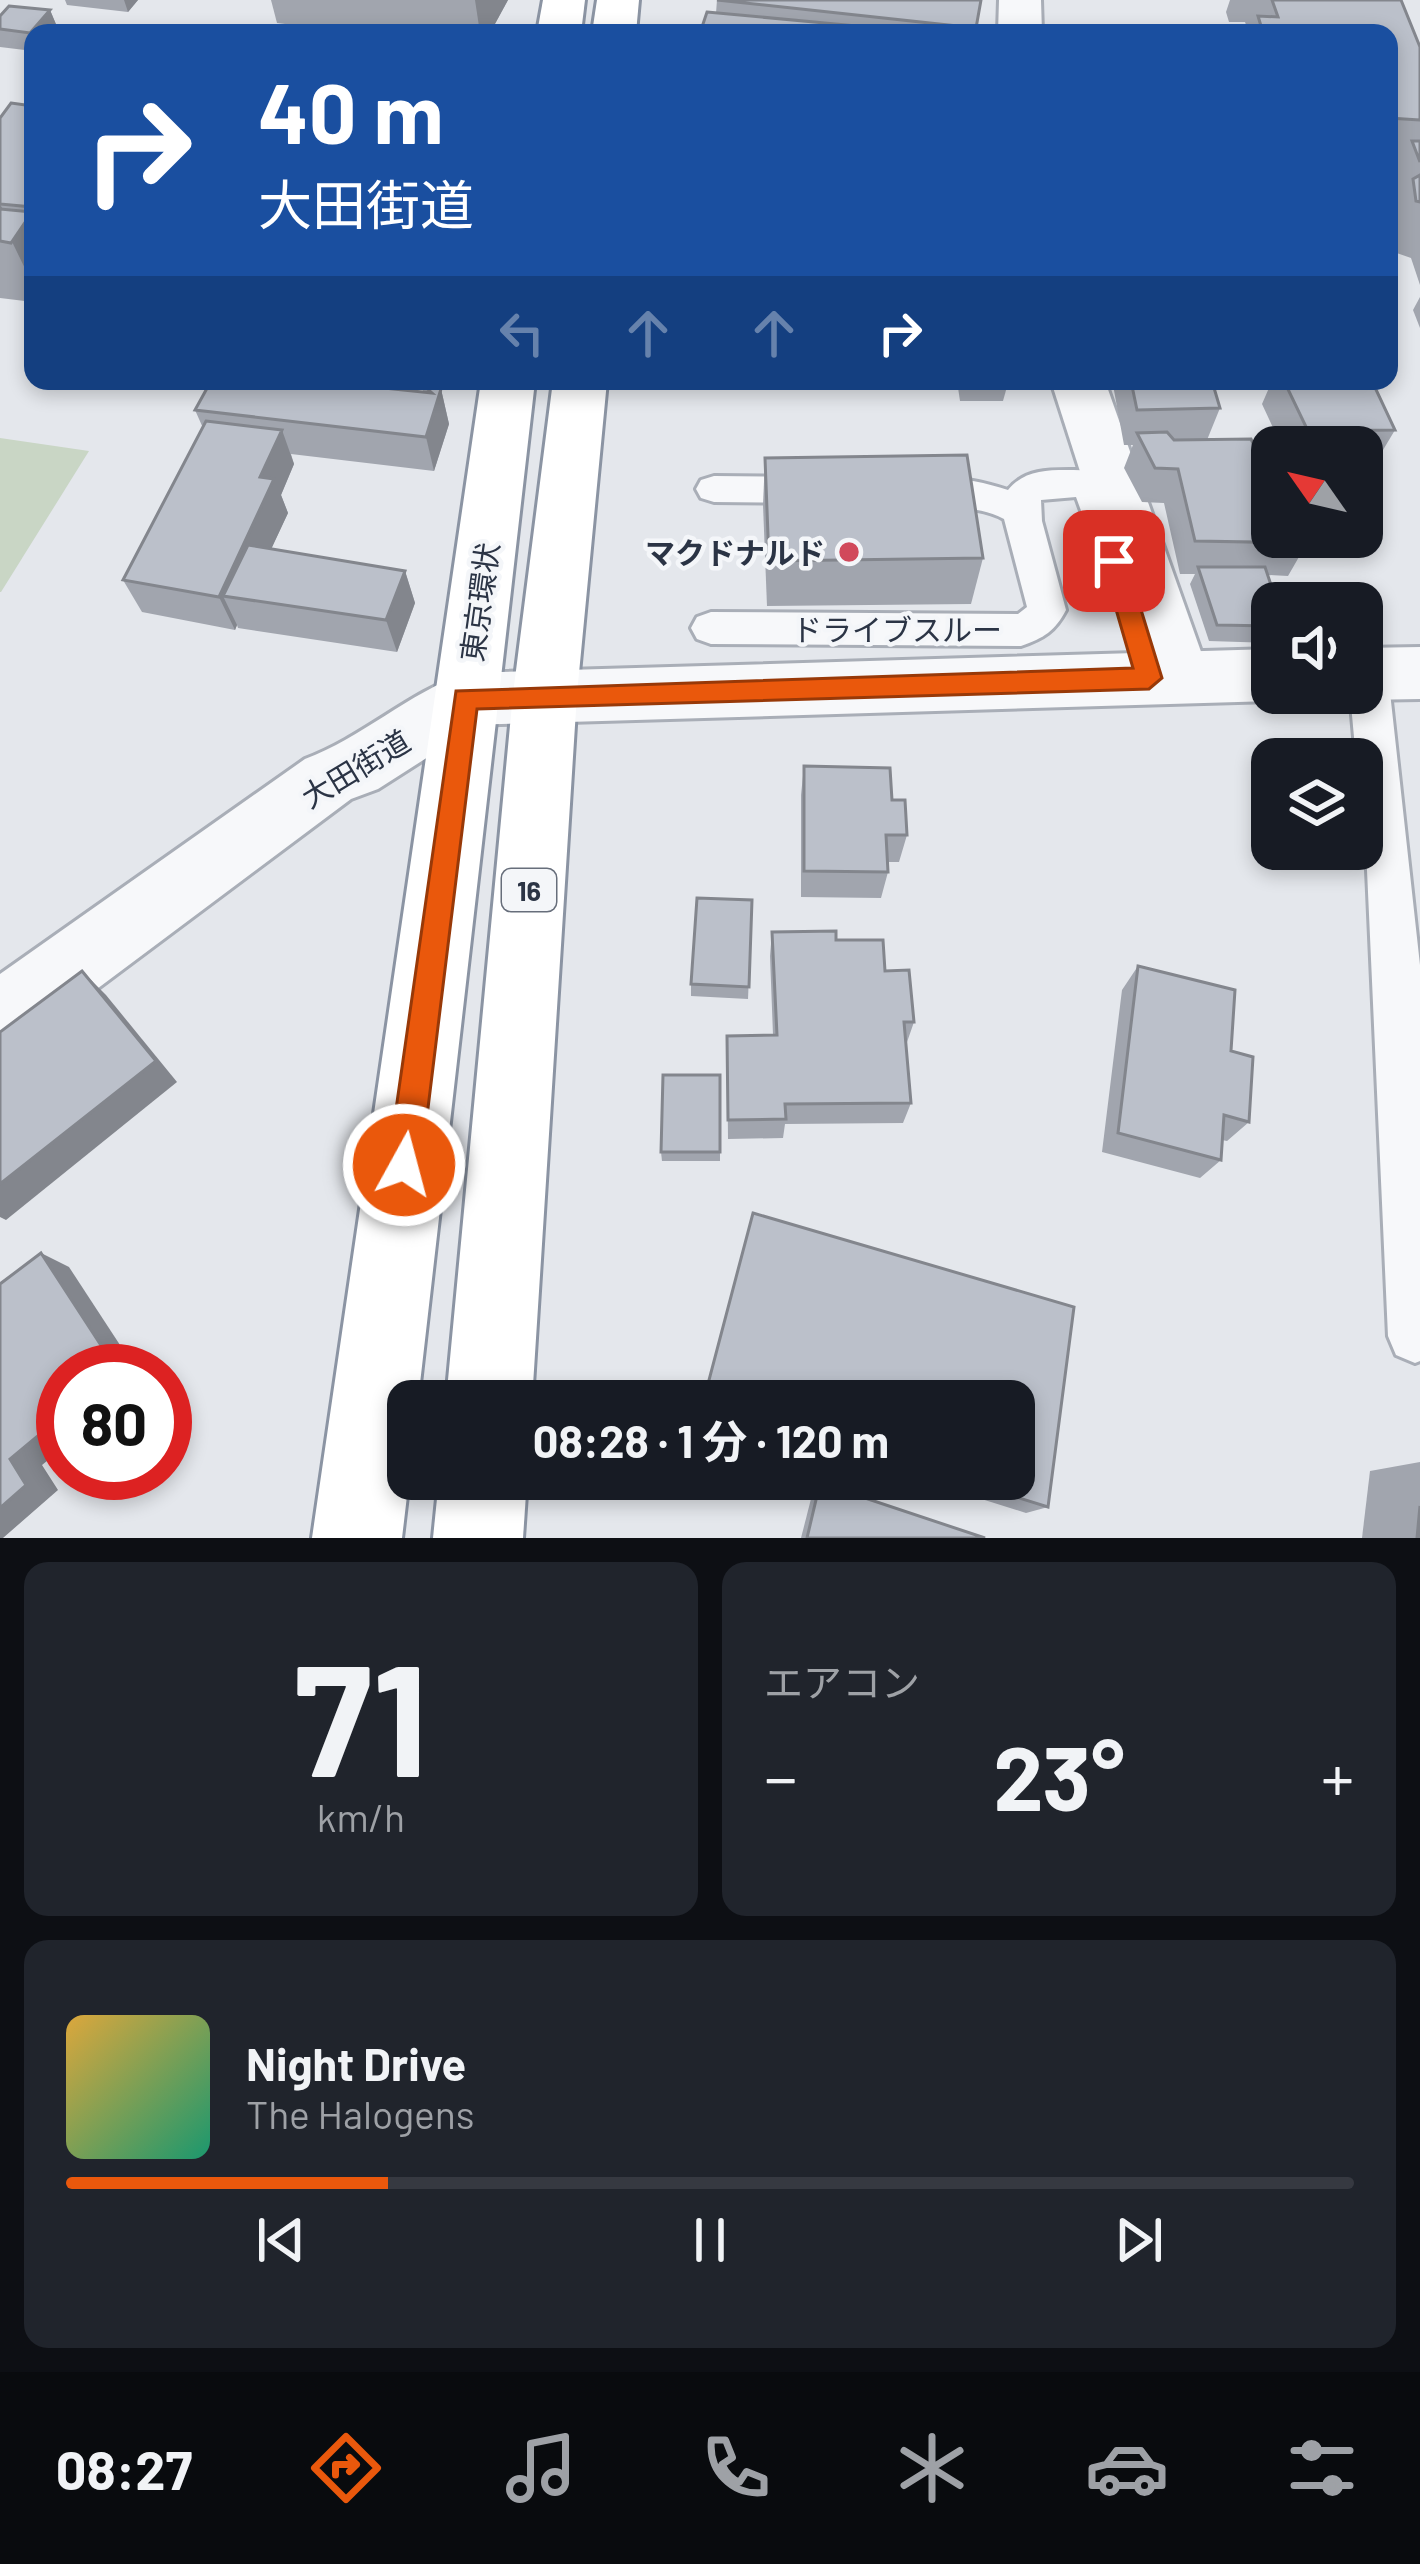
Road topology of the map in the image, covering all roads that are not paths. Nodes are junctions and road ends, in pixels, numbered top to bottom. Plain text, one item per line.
1 (507, 390) edge
2 (579, 390) edge
3 (1081, 390) edge
4 (714, 489) dead end
5 (845, 491) edge
6 (890, 491) edge
7 (1023, 513) junction
8 (711, 628) dead end
9 (1383, 674) edge
10 (1251, 676) edge
11 (1164, 678) junction
12 (545, 694) junction
13 (466, 699) junction
14 (0, 1017) edge
15 (1415, 1336) dead end
16 (491, 1380) edge
17 (481, 1500) edge
18 (357, 1538) edge
19 (478, 1538) edge

1 - 13 highway, 東京環状
2 - 12 highway, 16
3 - 11 street
4 - 5 lane
6 - 7 lane
7 - 8 lane, ドライブスルー
7 - 11 lane
9 - 15 lane
10 - 11 street, 大田街道
11 - 12 street, 大田街道
12 - 13 street, 大田街道
12 - 16 highway, 16
13 - 14 street, 大田街道
13 - 18 highway, 東京環状
17 - 19 highway

